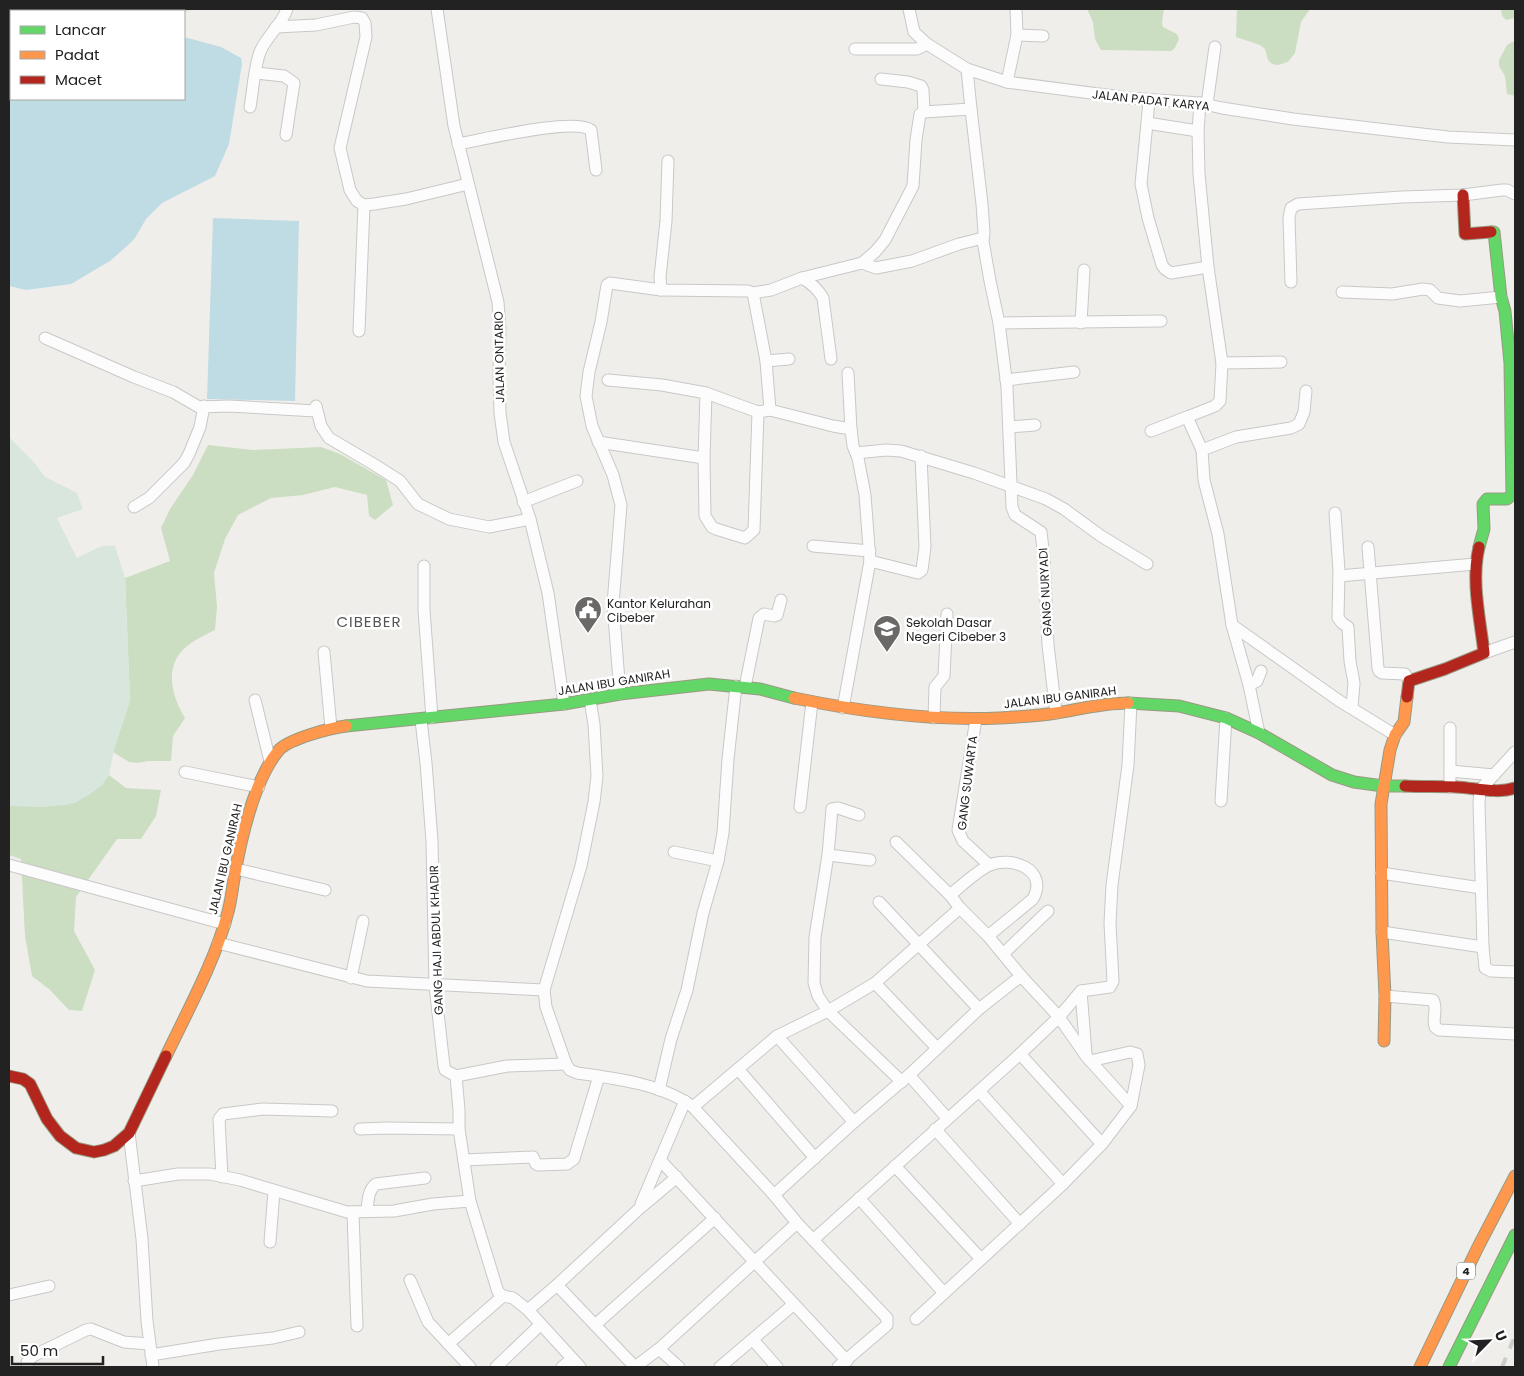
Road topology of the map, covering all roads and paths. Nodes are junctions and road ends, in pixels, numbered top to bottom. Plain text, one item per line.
1 (287, 9) edge
2 (437, 9) edge
3 (909, 9) edge
4 (1016, 9) edge
5 (276, 27) junction
6 (1017, 35) junction
7 (1043, 36) dead end
8 (927, 44) junction
9 (1215, 47) dead end
10 (855, 49) dead end
11 (967, 69) junction
12 (256, 73) junction
13 (880, 79) dead end
14 (1007, 82) junction
15 (1149, 100) junction
16 (1203, 103) junction
17 (250, 108) dead end
18 (971, 108) junction
19 (924, 112) junction
20 (1148, 123) junction
21 (1198, 130) junction
22 (286, 135) dead end
23 (1515, 140) edge
24 (458, 144) junction
25 (668, 161) dead end
26 (596, 170) dead end
27 (468, 184) junction
28 (1515, 194) edge
29 (1463, 195) junction
30 (364, 205) junction
31 (983, 238) junction
32 (862, 263) junction
33 (1208, 267) junction
34 (1084, 270) dead end
35 (802, 278) junction
36 (1291, 282) dead end
37 (661, 290) junction
38 (1342, 292) dead end
39 (753, 293) junction
40 (1501, 297) junction
41 (1161, 321) dead end
42 (998, 322) junction
43 (1081, 322) junction
44 (359, 331) dead end
45 (45, 338) dead end
46 (789, 359) dead end
47 (831, 359) dead end
48 (766, 361) junction
49 (1281, 362) dead end
50 (1222, 363) junction
51 (1074, 372) dead end
52 (848, 373) dead end
53 (608, 380) dead end
54 (1006, 380) junction
55 (1306, 391) dead end
56 (706, 393) junction
57 (204, 406) junction
58 (764, 411) junction
59 (1187, 417) junction
60 (1035, 425) dead end
61 (1009, 427) junction
62 (852, 429) junction
63 (1151, 431) dead end
64 (598, 442) junction
65 (1202, 450) junction
66 (856, 453) junction
67 (922, 456) junction
68 (704, 458) junction
69 (1513, 470) edge
70 (577, 481) dead end
71 (1011, 486) junction
72 (523, 502) junction
73 (134, 507) dead end
74 (1335, 513) dead end
75 (530, 519) junction
76 (813, 546) dead end
77 (1368, 547) dead end
78 (870, 556) junction
79 (1147, 564) dead end
80 (1475, 564) junction
81 (424, 566) dead end
82 (1370, 574) junction
83 (1339, 576) junction
84 (781, 600) dead end
85 (947, 614) dead end
86 (1232, 625) junction
87 (1515, 642) edge
88 (324, 652) dead end
89 (1484, 653) junction
90 (1261, 671) dead end
91 (1409, 681) junction
92 (741, 686) junction
93 (1249, 686) junction
94 (620, 694) junction
95 (255, 700) dead end
96 (590, 700) junction
97 (812, 702) junction
98 (1131, 703) junction
99 (564, 704) junction
100 (843, 708) junction
101 (1352, 708) junction
102 (1056, 712) junction
103 (934, 718) junction
104 (1226, 718) junction
105 (427, 719) junction
106 (976, 719) junction
107 (331, 728) junction
108 (1450, 728) dead end
109 (1259, 733) junction
110 (1395, 735) junction
111 (1515, 752) edge
112 (270, 761) junction
113 (1450, 771) junction
114 (185, 772) dead end
115 (1494, 774) junction
116 (1383, 786) junction
117 (1450, 787) junction
118 (259, 788) junction
119 (1480, 790) junction
120 (1513, 791) edge
121 (1221, 802) dead end
122 (800, 807) dead end
123 (859, 815) dead end
124 (896, 842) dead end
125 (674, 852) dead end
126 (828, 855) junction
127 (870, 860) dead end
128 (718, 861) junction
129 (9, 865) edge
130 (989, 865) junction
131 (236, 869) junction
132 (1381, 873) junction
133 (1481, 888) junction
134 (325, 890) dead end
135 (950, 895) junction
136 (879, 902) dead end
137 (960, 908) junction
138 (1048, 911) dead end
139 (363, 921) dead end
140 (225, 924) junction
141 (1382, 932) junction
142 (988, 936) junction
143 (218, 943) junction
144 (919, 944) junction
145 (1483, 947) junction
146 (1003, 954) junction
147 (1515, 972) edge
148 (1021, 976) junction
149 (351, 978) junction
150 (875, 983) junction
151 (435, 986) junction
152 (544, 990) junction
153 (1081, 991) junction
154 (1385, 996) junction
155 (979, 1009) junction
156 (828, 1011) junction
157 (1059, 1017) junction
158 (1515, 1034) edge
159 (777, 1036) junction
160 (1384, 1041) dead end
161 (938, 1048) junction
162 (1020, 1054) junction
163 (1088, 1058) junction
164 (566, 1064) junction
165 (738, 1068) junction
166 (9, 1076) edge
167 (456, 1076) junction
168 (600, 1076) junction
169 (905, 1079) junction
170 (660, 1090) junction
171 (979, 1091) junction
172 (689, 1104) junction
173 (1131, 1106) junction
174 (332, 1111) dead end
175 (947, 1118) junction
176 (854, 1122) junction
177 (459, 1129) junction
178 (935, 1129) junction
179 (360, 1130) dead end
180 (128, 1133) junction
181 (1102, 1144) junction
182 (815, 1158) junction
183 (464, 1160) junction
184 (661, 1160) junction
185 (895, 1166) junction
186 (222, 1176) junction
187 (1515, 1176) edge
188 (677, 1177) junction
189 (425, 1178) dead end
190 (134, 1181) junction
191 (1063, 1184) junction
192 (274, 1191) junction
193 (774, 1195) junction
194 (859, 1198) junction
195 (470, 1201) junction
196 (640, 1208) junction
197 (367, 1211) junction
198 (354, 1213) junction
199 (715, 1218) junction
200 (797, 1223) junction
201 (1020, 1224) junction
202 (1515, 1235) edge
203 (813, 1240) junction
204 (270, 1242) dead end
205 (981, 1259) junction
206 (755, 1261) junction
207 (410, 1280) dead end
208 (558, 1285) junction
209 (49, 1286) dead end
210 (944, 1293) junction
211 (9, 1295) edge
212 (503, 1296) junction
213 (794, 1304) junction
214 (528, 1310) junction
215 (916, 1320) dead end
216 (540, 1325) junction
217 (595, 1325) junction
218 (357, 1326) dead end
219 (299, 1332) dead end
220 (753, 1340) junction
221 (448, 1344) junction
222 (150, 1349) junction
223 (659, 1349) junction
224 (576, 1363) edge
225 (842, 1364) edge
226 (28, 1367) edge
227 (153, 1367) edge
228 (470, 1367) edge
229 (496, 1367) edge
230 (562, 1367) edge
231 (635, 1367) edge
232 (679, 1367) edge
233 (720, 1367) edge
234 (777, 1367) edge
235 (1420, 1367) edge
236 (1450, 1367) edge

1 - 5 street
2 - 24 street, JALAN ONTARIO
3 - 8 street, JALAN PADAT KARYA
4 - 6 street
5 - 12 street
5 - 30 street
6 - 7 street
6 - 14 street
8 - 10 street
8 - 11 street, JALAN PADAT KARYA
9 - 16 street
11 - 14 street, JALAN PADAT KARYA
11 - 18 street, GANG NURYADI
12 - 17 street
12 - 22 street
13 - 19 street
14 - 15 street, JALAN PADAT KARYA
15 - 16 street, JALAN PADAT KARYA
15 - 20 street
16 - 21 street
16 - 23 street, JALAN PADAT KARYA
18 - 19 street
18 - 31 street, GANG NURYADI
19 - 32 street
20 - 21 street
20 - 33 street
21 - 33 street
24 - 26 street
24 - 27 street, JALAN ONTARIO
25 - 37 street
27 - 30 street
27 - 72 street, JALAN ONTARIO
28 - 29 street
29 - 36 street
29 - 40 main road
30 - 44 street
31 - 32 street
31 - 42 street, GANG NURYADI
32 - 35 street
33 - 50 street
34 - 43 street
35 - 39 street
35 - 47 street
37 - 39 street
37 - 64 street
38 - 40 street
39 - 48 street
40 - 69 main road
41 - 43 street
42 - 43 street
42 - 54 street, GANG NURYADI
45 - 57 street
46 - 48 street
48 - 58 street
49 - 50 street
50 - 59 street
51 - 54 street
52 - 62 street
53 - 56 street
54 - 61 street, GANG NURYADI
55 - 65 street
56 - 58 street
56 - 68 street
57 - 73 street
57 - 75 street
58 - 62 street
58 - 68 street
59 - 63 street
59 - 65 street
60 - 61 street
61 - 71 street, GANG NURYADI
62 - 66 street
64 - 68 street
64 - 94 street
65 - 86 street
66 - 67 street
66 - 78 street
67 - 71 street
67 - 78 street
69 - 80 main road
70 - 72 street
71 - 79 street
71 - 102 street, GANG NURYADI
72 - 75 street, JALAN ONTARIO
74 - 83 street
75 - 99 street, JALAN ONTARIO
76 - 78 street
77 - 82 street
78 - 100 street
80 - 82 street
80 - 89 main road
81 - 105 street, GANG HAJI ABDUL KHADIR
82 - 83 street
82 - 91 street
83 - 101 street
84 - 92 street
85 - 103 street
86 - 93 street
86 - 101 street
87 - 89 street
88 - 107 street
89 - 91 main road
90 - 93 street
91 - 110 main road
92 - 94 main road, JALAN IBU GANIRAH
92 - 97 main road, JALAN IBU GANIRAH
92 - 128 street
93 - 109 street
94 - 96 main road, JALAN IBU GANIRAH
95 - 112 street
96 - 99 main road, JALAN IBU GANIRAH
96 - 152 street
97 - 100 main road, JALAN IBU GANIRAH
97 - 122 street
98 - 102 main road, JALAN IBU GANIRAH
98 - 104 main road, JALAN IBU GANIRAH
98 - 153 street
99 - 105 main road, JALAN IBU GANIRAH
100 - 103 main road, JALAN IBU GANIRAH
101 - 110 street
102 - 106 main road, JALAN IBU GANIRAH
103 - 106 main road, JALAN IBU GANIRAH
104 - 109 main road, JALAN IBU GANIRAH
104 - 121 street
105 - 107 main road, JALAN IBU GANIRAH
105 - 151 street, GANG HAJI ABDUL KHADIR
106 - 130 street, GANG SUWARTA
107 - 112 main road, JALAN IBU GANIRAH
108 - 113 street
109 - 116 main road, JALAN IBU GANIRAH
110 - 116 main road
111 - 115 street
112 - 118 main road, JALAN IBU GANIRAH
113 - 115 street
113 - 117 street
114 - 118 street
115 - 119 street
116 - 117 main road, JALAN IBU GANIRAH
116 - 132 main road
117 - 119 main road, JALAN IBU GANIRAH
118 - 131 main road, JALAN IBU GANIRAH
119 - 120 main road, JALAN IBU GANIRAH
119 - 133 street
123 - 126 street
124 - 135 street
125 - 128 street
126 - 127 street
126 - 156 street
128 - 170 street
129 - 140 street
130 - 135 street
130 - 142 street
131 - 134 street
131 - 140 main road, JALAN IBU GANIRAH
132 - 133 street
132 - 141 main road
133 - 145 street
135 - 137 street
136 - 144 street
137 - 142 street
137 - 144 street
138 - 146 street
139 - 149 street
140 - 143 main road, JALAN IBU GANIRAH
141 - 145 street
141 - 154 main road
142 - 146 street
143 - 149 street
143 - 180 main road, JALAN IBU GANIRAH
144 - 150 street
144 - 155 street
145 - 147 street
146 - 148 street
148 - 155 street
148 - 157 street
149 - 151 street
150 - 156 street
150 - 161 street
151 - 152 street
151 - 167 street, GANG HAJI ABDUL KHADIR
152 - 164 street
153 - 157 street
153 - 163 street
154 - 158 street
154 - 160 main road
155 - 161 street
156 - 159 street
156 - 169 street
157 - 162 street
157 - 163 street
159 - 165 street
159 - 176 street
161 - 169 street
162 - 171 street
162 - 181 street
163 - 173 street
163 - 173 street
164 - 167 street
164 - 168 street
165 - 172 street
165 - 182 street
166 - 180 main road, JALAN IBU GANIRAH
167 - 177 street
168 - 170 street
168 - 183 street
169 - 175 street
169 - 176 street
170 - 172 street
171 - 175 street
171 - 191 street
172 - 184 street
172 - 193 street
173 - 181 street
174 - 186 street
175 - 178 street
176 - 182 street
177 - 179 street
177 - 183 street
178 - 185 street
178 - 201 street
180 - 190 street
181 - 191 street
182 - 193 street
183 - 195 street
184 - 188 street
184 - 196 street
185 - 194 street
185 - 205 street
186 - 190 street
186 - 192 street
187 - 235 main road, 4
188 - 196 street
188 - 199 street
189 - 197 street
190 - 222 street
191 - 201 street
192 - 198 street
192 - 204 street
193 - 200 street
194 - 203 street
194 - 210 street
195 - 197 street
195 - 212 street
196 - 208 street
197 - 198 street
198 - 218 street
199 - 206 street
199 - 217 street
200 - 203 street
200 - 206 street
201 - 205 street
202 - 236 main road, 4
203 - 225 street
205 - 210 street
206 - 213 street
206 - 223 street
207 - 221 street
208 - 214 street
208 - 217 street
209 - 211 street
210 - 215 street
212 - 214 street
212 - 221 street
213 - 220 street
213 - 225 street
214 - 216 street
216 - 224 street
216 - 229 street
217 - 231 street
219 - 222 street
220 - 233 street
220 - 234 street
221 - 228 street
222 - 226 street
222 - 227 street
223 - 231 street
223 - 232 street
224 - 230 street

